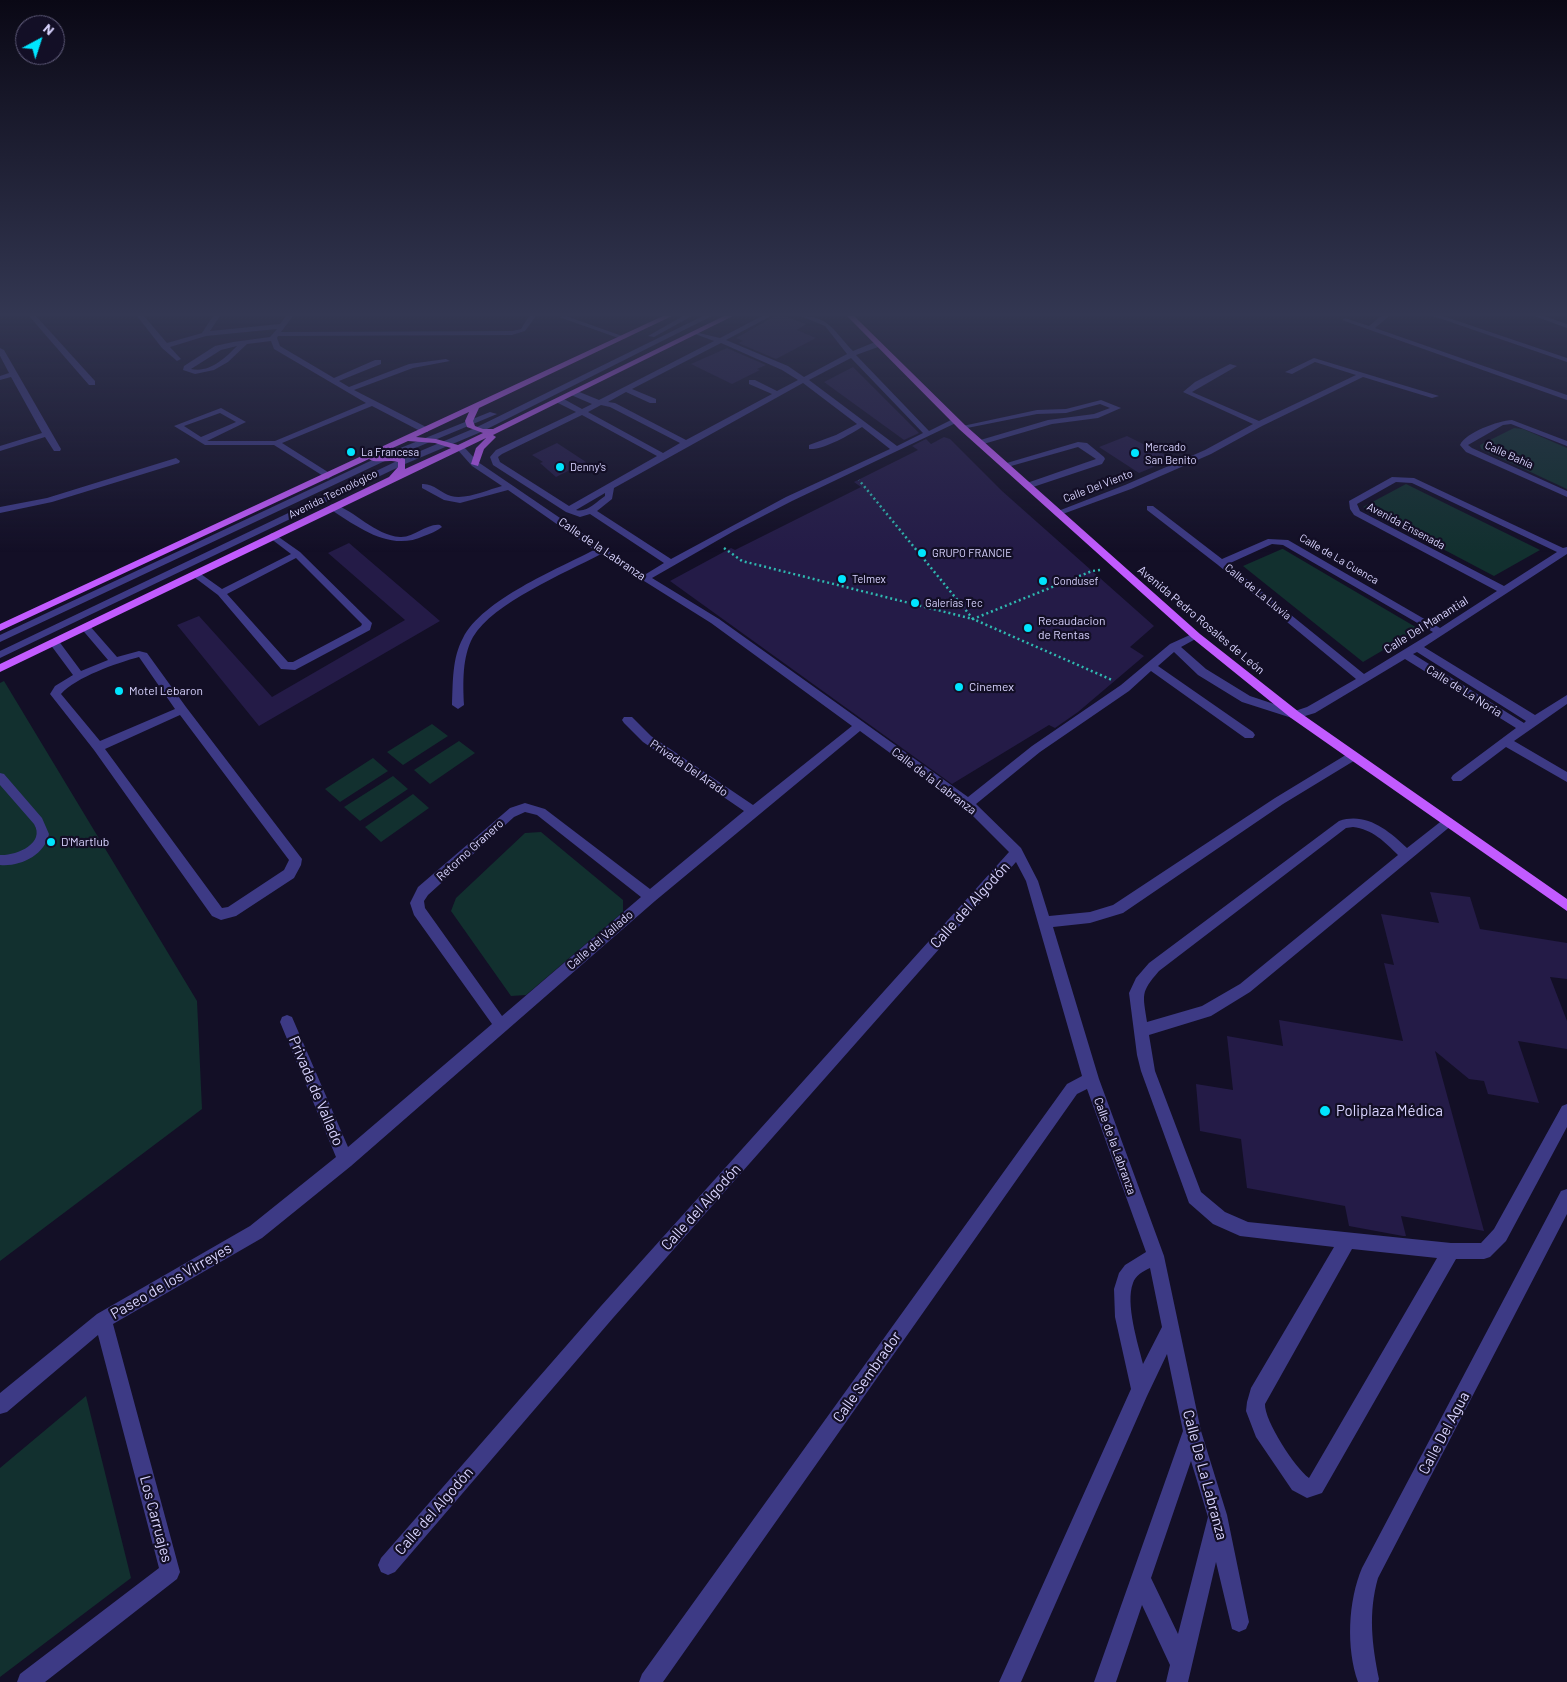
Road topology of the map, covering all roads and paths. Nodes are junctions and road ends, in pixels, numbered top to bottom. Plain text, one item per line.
1 (25, 394) edge
2 (356, 394) edge
3 (503, 394) edge
4 (533, 394) edge
5 (550, 394) edge
6 (571, 394) edge
7 (577, 394) edge
8 (615, 394) edge
9 (638, 394) edge
10 (777, 394) edge
11 (823, 394) edge
12 (890, 394) edge
13 (929, 394) edge
14 (1190, 394) edge
15 (1320, 394) edge
16 (1429, 394) edge
17 (1434, 396) dead end
18 (559, 400) junction
19 (653, 401) dead end
20 (601, 402) junction
21 (372, 403) junction
22 (476, 407) junction
23 (582, 411) junction
24 (1058, 412) junction
25 (1064, 419) junction
26 (470, 424) junction
27 (862, 424) junction
28 (959, 424) junction
29 (1259, 424) junction
30 (508, 425) junction
31 (425, 430) junction
32 (478, 430) junction
33 (496, 431) junction
34 (927, 433) junction
35 (46, 434) junction
36 (435, 438) junction
37 (406, 439) junction
38 (200, 440) junction
39 (686, 443) junction
40 (980, 443) junction
41 (276, 444) junction
42 (1567, 444) edge
43 (453, 445) junction
44 (812, 447) dead end
45 (0, 449) edge
46 (57, 449) dead end
47 (896, 449) junction
48 (663, 456) junction
49 (386, 457) junction
50 (176, 461) dead end
51 (361, 461) junction
52 (402, 462) junction
53 (475, 464) junction
54 (1004, 465) junction
55 (845, 474) junction
56 (328, 476) junction
57 (389, 480) junction
58 (425, 486) dead end
59 (1027, 486) junction
60 (510, 487) junction
61 (610, 487) junction
62 (1567, 494) edge
63 (333, 507) junction
64 (1150, 508) dead end
65 (0, 510) edge
66 (568, 510) junction
67 (591, 511) junction
68 (1057, 513) junction
69 (437, 527) dead end
70 (273, 536) junction
71 (710, 541) junction
72 (602, 550) junction
73 (1566, 551) edge
74 (298, 554) junction
75 (671, 563) junction
76 (1221, 563) junction
77 (1118, 568) junction
78 (195, 574) junction
79 (645, 578) junction
80 (1503, 590) junction
81 (221, 593) junction
82 (973, 619) junction
83 (85, 627) junction
84 (0, 628) edge
85 (1440, 632) junction
86 (1196, 636) junction
87 (0, 639) edge
88 (54, 642) junction
89 (1174, 646) junction
90 (1417, 647) junction
91 (1405, 654) junction
92 (0, 655) edge
93 (116, 662) junction
94 (1152, 667) junction
95 (0, 668) edge
96 (80, 677) junction
97 (1363, 679) junction
98 (1125, 688) junction
99 (1567, 699) edge
100 (458, 705) dead end
101 (182, 710) junction
102 (1295, 715) junction
103 (628, 720) dead end
104 (1535, 721) junction
105 (860, 726) junction
106 (1524, 728) junction
107 (1249, 735) dead end
108 (1507, 742) junction
109 (98, 748) junction
110 (1353, 756) junction
111 (0, 776) edge
112 (1457, 778) dead end
113 (1567, 778) edge
114 (968, 804) junction
115 (753, 811) junction
116 (1448, 822) junction
117 (1017, 852) junction
118 (1406, 855) junction
119 (0, 860) edge
120 (650, 897) junction
121 (1567, 906) edge
122 (1043, 922) junction
123 (287, 1022) dead end
124 (501, 1026) junction
125 (1140, 1031) junction
126 (1091, 1079) junction
127 (1567, 1111) edge
128 (345, 1160) junction
129 (1567, 1197) edge
130 (1348, 1240) junction
131 (1451, 1251) junction
132 (1156, 1256) junction
133 (103, 1320) junction
134 (1171, 1327) junction
135 (1140, 1389) junction
136 (0, 1405) edge
137 (1192, 1431) junction
138 (1217, 1515) junction
139 (388, 1564) dead end
140 (1140, 1577) junction
141 (1240, 1622) dead end
142 (1179, 1673) edge
143 (1368, 1679) dead end
144 (28, 1682) edge
145 (650, 1682) edge
146 (1010, 1682) edge
147 (1105, 1682) edge

1 - 35 street
2 - 21 street
3 - 22 main road, Avenida Tecnológico
4 - 26 street
5 - 32 street
6 - 18 main road, Avenida Tecnológico
7 - 20 street
8 - 20 street
9 - 19 street
10 - 39 street
11 - 27 street
12 - 34 street
13 - 28 main road, Avenida Pedro Rosales de León
14 - 29 street
15 - 29 street, Calle Del Viento
16 - 17 street
18 - 23 street
18 - 30 main road, Avenida Tecnológico
20 - 23 street
20 - 39 street
21 - 31 street
21 - 41 street
22 - 26 main road
22 - 31 main road, Avenida Tecnológico
23 - 48 street
23 - 66 street
24 - 25 street
24 - 25 street
24 - 28 street
25 - 40 street
26 - 32 main road
26 - 36 street
27 - 44 street
27 - 47 street
28 - 34 street
28 - 40 main road, Avenida Pedro Rosales de León
29 - 68 street, Calle Del Viento
30 - 33 main road, Avenida Tecnológico
30 - 53 main road
31 - 36 main road
31 - 37 main road, Avenida Tecnológico
32 - 33 main road
32 - 43 street
33 - 43 main road, Avenida Tecnológico
34 - 47 street
35 - 45 street
35 - 46 street
36 - 37 main road
36 - 43 main road
36 - 49 street
37 - 51 main road, Avenida Tecnológico
38 - 38 street
38 - 41 street
39 - 48 street
40 - 54 main road, Avenida Pedro Rosales de León
41 - 56 street
42 - 62 street, Calle Bahía
43 - 52 street
43 - 53 street, Calle de la Labranza
43 - 57 main road, Avenida Tecnológico
47 - 55 street
48 - 61 street
49 - 51 main road
49 - 52 main road
49 - 87 street
50 - 65 street
51 - 56 main road, Avenida Tecnológico
52 - 57 main road
52 - 92 street
53 - 60 street, Calle de la Labranza
54 - 59 main road, Avenida Pedro Rosales de León
54 - 59 street
55 - 71 street
55 - 82 path
56 - 84 main road, Avenida Tecnológico
57 - 63 main road, Avenida Tecnológico
58 - 60 street
59 - 68 main road, Avenida Pedro Rosales de León
60 - 72 street, Calle de la Labranza
61 - 66 street
61 - 67 street
63 - 69 street
63 - 70 main road, Avenida Tecnológico
64 - 76 street, Calle de La Lluvia
66 - 67 street
67 - 75 street
68 - 77 main road, Avenida Pedro Rosales de León
70 - 74 street
70 - 78 main road, Avenida Tecnológico
71 - 75 street
71 - 82 path
72 - 79 street, Calle de la Labranza
72 - 100 street
73 - 80 street, Calle Del Manantial
73 - 80 street, Avenida Ensenada
74 - 81 street
74 - 81 street
75 - 79 street
76 - 85 street, Calle de La Cuenca
76 - 97 street, Calle de La Lluvia
77 - 82 path
77 - 86 main road, Avenida Pedro Rosales de León
78 - 81 street
78 - 83 main road, Avenida Tecnológico
79 - 105 street, Calle de la Labranza
80 - 85 street, Calle Del Manantial
82 - 98 path
83 - 88 main road, Avenida Tecnológico
83 - 93 street
85 - 90 street, Calle Del Manantial
86 - 89 street
86 - 102 main road, Avenida Pedro Rosales de León
88 - 95 main road, Avenida Tecnológico
88 - 96 street
89 - 94 street
89 - 102 street
90 - 91 street, Calle Del Manantial
90 - 104 street, Calle de La Noria
91 - 97 street, Calle Del Manantial
91 - 106 street, Calle de La Noria
93 - 96 street
93 - 101 street
94 - 98 street
94 - 107 street
96 - 109 street
97 - 102 street, Calle Del Manantial
98 - 114 street
99 - 104 street
101 - 109 street
101 - 109 street
102 - 110 main road, Avenida Pedro Rosales de León
103 - 115 street, Privada Del Arado
104 - 106 street
105 - 114 street, Calle de la Labranza
105 - 115 street, Calle del Vallado
106 - 108 street
108 - 112 street
108 - 113 street
110 - 116 main road, Avenida Pedro Rosales de León
110 - 122 street
111 - 119 street
114 - 117 street, Calle de la Labranza
115 - 120 street, Calle del Vallado
116 - 118 street
116 - 121 main road, Avenida Pedro Rosales de León
117 - 122 street, Calle de la Labranza
117 - 139 street, Calle del Algodón
118 - 125 street
118 - 125 street
120 - 124 street, Calle del Vallado
120 - 124 street, Retorno Granero
122 - 126 street, Calle de la Labranza
123 - 128 street, Privada de Vallado
124 - 128 street, Calle del Vallado
125 - 130 street
126 - 132 street, Calle de la Labranza
126 - 145 street, Calle Sembrador
127 - 131 street
128 - 133 street, Paseo de los Virreyes
129 - 143 street, Calle Del Agua
130 - 131 street
130 - 131 street
132 - 134 street, Calle de la Labranza
132 - 135 street
133 - 136 street, Paseo de los Virreyes
133 - 144 street, Los Carruajes
134 - 135 street
134 - 137 street, Calle De La Labranza
135 - 146 street
137 - 138 street, Calle De La Labranza
137 - 140 street
138 - 141 street, Calle De La Labranza
138 - 142 street
140 - 142 street
140 - 147 street

